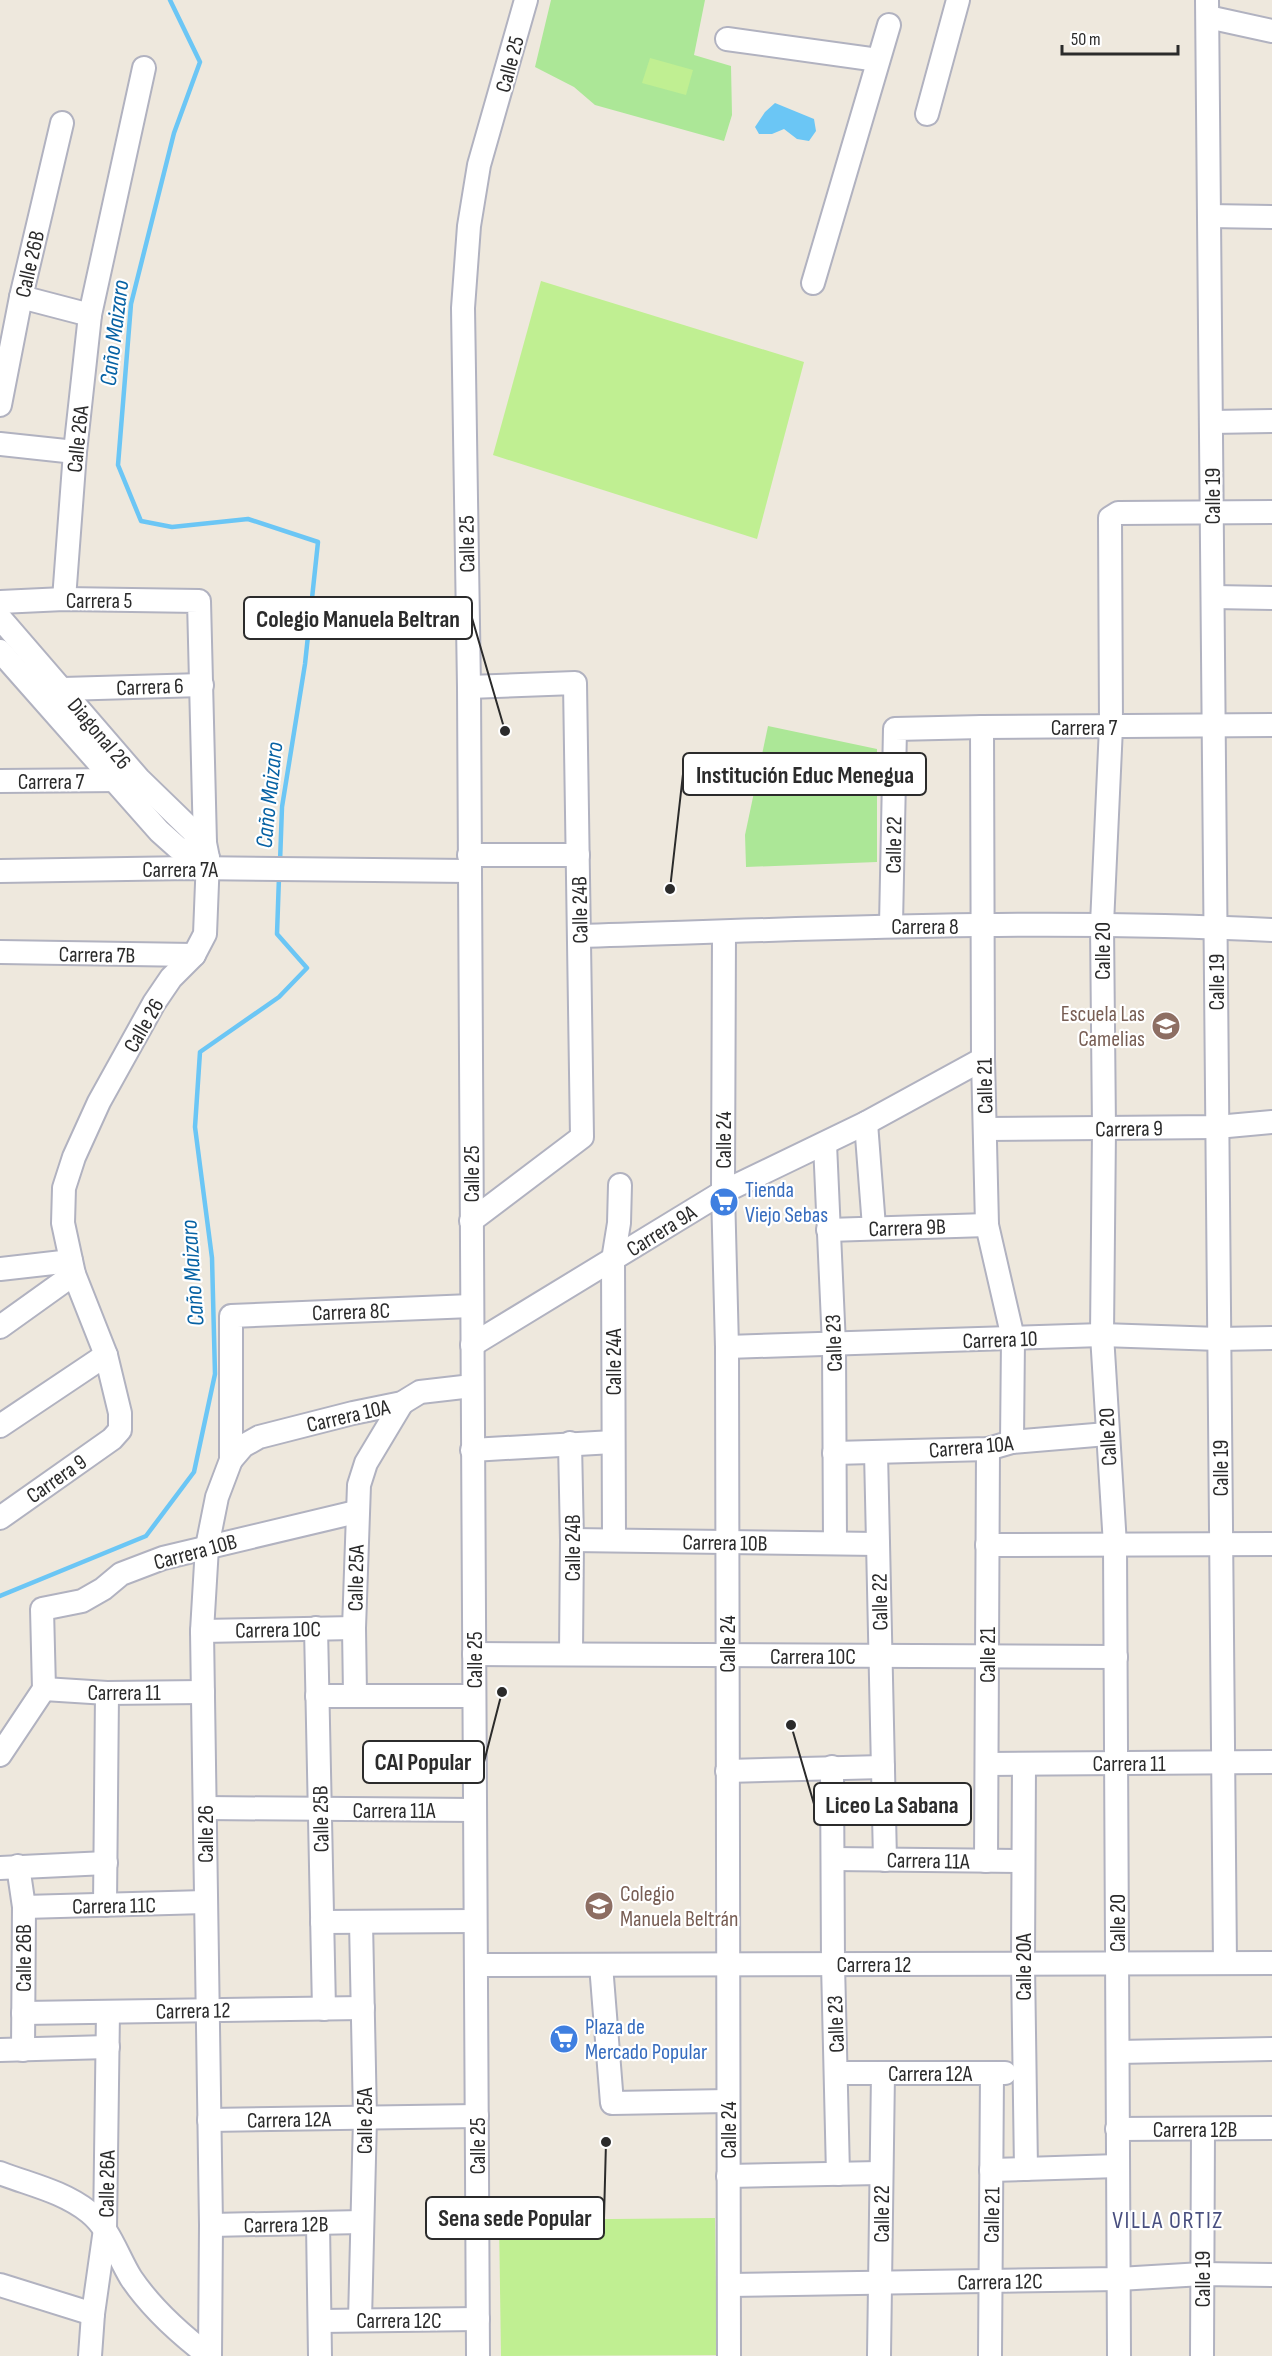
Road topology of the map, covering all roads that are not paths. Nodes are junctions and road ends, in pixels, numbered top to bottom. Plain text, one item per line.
1 (526, 0) edge
2 (958, 0) edge
3 (1208, 9) edge
4 (889, 25) dead end
5 (1272, 31) edge
6 (728, 39) dead end
7 (878, 60) junction
8 (144, 68) dead end
9 (927, 114) dead end
10 (62, 123) dead end
11 (1209, 216) junction
12 (1272, 217) edge
13 (813, 282) dead end
14 (21, 297) junction
15 (90, 315) junction
16 (0, 405) edge
17 (1272, 421) edge
18 (1211, 422) junction
19 (0, 444) edge
20 (75, 452) junction
21 (1272, 512) edge
22 (1212, 513) junction
23 (1213, 597) junction
24 (1272, 598) edge
25 (63, 600) junction
26 (199, 601) joint
27 (0, 602) edge
28 (0, 618) edge
29 (0, 651) edge
30 (202, 685) junction
31 (469, 687) junction
32 (63, 689) junction
33 (1272, 725) edge
34 (1214, 726) junction
35 (982, 727) junction
36 (1111, 727) junction
37 (895, 729) joint
38 (139, 779) junction
39 (0, 781) edge
40 (114, 781) junction
41 (578, 855) junction
42 (207, 856) junction
43 (469, 863) junction
44 (0, 871) edge
45 (1102, 924) junction
46 (891, 925) junction
47 (985, 926) junction
48 (1216, 927) junction
49 (1272, 930) edge
50 (724, 932) junction
51 (579, 936) junction
52 (0, 952) edge
53 (194, 955) junction
54 (983, 1059) junction
55 (1272, 1122) edge
56 (866, 1123) junction
57 (1217, 1127) junction
58 (986, 1129) junction
59 (1104, 1129) junction
60 (825, 1144) junction
61 (620, 1185) dead end
62 (723, 1192) junction
63 (471, 1221) junction
64 (987, 1225) junction
65 (874, 1227) junction
66 (828, 1230) junction
67 (613, 1260) junction
68 (73, 1267) junction
69 (0, 1269) edge
70 (471, 1306) junction
71 (231, 1316) joint
72 (0, 1327) edge
73 (1102, 1335) junction
74 (1013, 1338) junction
75 (1272, 1338) edge
76 (1219, 1339) junction
77 (472, 1345) junction
78 (834, 1345) junction
79 (728, 1347) junction
80 (106, 1355) junction
81 (472, 1386) junction
82 (402, 1403) junction
83 (0, 1426) edge
84 (1107, 1434) junction
85 (112, 1439) joint
86 (613, 1442) junction
87 (1012, 1442) junction
88 (570, 1443) junction
89 (988, 1449) junction
90 (472, 1450) junction
91 (876, 1452) junction
92 (834, 1453) junction
93 (231, 1460) junction
94 (356, 1512) junction
95 (0, 1518) edge
96 (614, 1539) junction
97 (572, 1540) junction
98 (727, 1542) junction
99 (835, 1543) junction
100 (878, 1544) junction
101 (1221, 1544) junction
102 (1272, 1544) edge
103 (987, 1545) junction
104 (1115, 1545) junction
105 (207, 1547) junction
106 (316, 1628) junction
107 (354, 1628) junction
108 (202, 1631) junction
109 (571, 1653) junction
110 (474, 1654) junction
111 (727, 1656) junction
112 (880, 1657) junction
113 (987, 1657) junction
114 (1116, 1657) junction
115 (44, 1689) junction
116 (203, 1692) junction
117 (107, 1693) junction
118 (355, 1695) junction
119 (317, 1696) junction
120 (474, 1696) junction
121 (0, 1755) edge
122 (1272, 1762) edge
123 (1116, 1763) junction
124 (1223, 1763) junction
125 (987, 1764) junction
126 (1024, 1764) junction
127 (832, 1767) junction
128 (883, 1767) junction
129 (727, 1771) junction
130 (205, 1809) junction
131 (320, 1809) junction
132 (475, 1810) junction
133 (833, 1859) junction
134 (885, 1860) junction
135 (986, 1861) junction
136 (1023, 1861) junction
137 (106, 1863) junction
138 (9, 1867) edge
139 (205, 1902) junction
140 (105, 1905) junction
141 (24, 1907) junction
142 (476, 1921) junction
143 (322, 1922) junction
144 (361, 1922) junction
145 (1225, 1963) junction
146 (1272, 1963) edge
147 (727, 1964) junction
148 (833, 1964) junction
149 (1023, 1964) junction
150 (1117, 1964) junction
151 (476, 1965) junction
152 (601, 1965) junction
153 (363, 2008) junction
154 (207, 2009) junction
155 (324, 2009) junction
156 (108, 2012) junction
157 (23, 2013) junction
158 (108, 2047) junction
159 (1272, 2049) edge
160 (0, 2050) edge
161 (23, 2050) junction
162 (1118, 2052) junction
163 (836, 2073) junction
164 (883, 2073) junction
165 (992, 2073) junction
166 (1024, 2073) junction
167 (728, 2100) junction
168 (477, 2116) junction
169 (364, 2118) junction
170 (209, 2120) junction
171 (1272, 2128) edge
172 (1117, 2129) junction
173 (1203, 2130) junction
174 (1118, 2166) junction
175 (1026, 2169) junction
176 (992, 2170) junction
177 (0, 2173) edge
178 (880, 2173) junction
179 (838, 2174) junction
180 (728, 2176) junction
181 (362, 2222) junction
182 (318, 2224) junction
183 (211, 2225) junction
184 (105, 2229) junction
185 (1202, 2274) junction
186 (1272, 2276) edge
187 (1119, 2279) junction
188 (990, 2281) junction
189 (881, 2283) junction
190 (0, 2284) edge
191 (729, 2285) junction
192 (93, 2314) junction
193 (478, 2319) junction
194 (360, 2320) junction
195 (320, 2321) junction
196 (90, 2356) edge
197 (210, 2356) edge
198 (320, 2356) edge
199 (478, 2356) edge
200 (729, 2356) edge
201 (879, 2356) edge
202 (990, 2356) edge
203 (1119, 2356) edge
204 (1202, 2356) edge

1 - 31 street, Calle 25
2 - 9 street
3 - 5 street
3 - 11 street, Calle 19
4 - 7 street
6 - 7 street
7 - 13 street
8 - 15 street, Calle 26A
10 - 14 street, Calle 26B
11 - 12 street
11 - 18 street, Calle 19
14 - 15 street
14 - 16 street, Calle 26B
15 - 20 street, Calle 26A
17 - 18 street
18 - 22 street, Calle 19
19 - 20 street
20 - 25 street, Calle 26A
21 - 22 street
22 - 23 street, Calle 19
22 - 36 street, Calle 20
23 - 24 street
23 - 34 street, Calle 19
25 - 26 street, Carrera 5
25 - 27 street, Carrera 5
26 - 30 street, Calle 26
28 - 32 street, Diagonal 26
29 - 40 street, Diagonal 26
30 - 32 street, Carrera 6
30 - 42 street, Calle 26
31 - 41 street, Calle 24B
31 - 43 street, Calle 25
32 - 38 street, Diagonal 26
33 - 34 street, Carrera 7
34 - 36 street, Carrera 7
34 - 48 street, Calle 19
35 - 36 street, Carrera 7
35 - 37 street, Carrera 7
35 - 47 street, Calle 21
36 - 45 street, Calle 20
37 - 46 street, Calle 22
38 - 40 street, Carrera 7
38 - 42 street, Diagonal 26
39 - 40 street, Carrera 7
40 - 42 street, Diagonal 26
41 - 43 street, Carrera 7A
41 - 51 street, Calle 24B
42 - 43 street, Carrera 7A
42 - 44 street, Carrera 7A
42 - 53 street, Calle 26
43 - 63 street, Calle 25
45 - 47 street, Carrera 8
45 - 48 street, Carrera 8
45 - 59 street, Calle 20
46 - 47 street, Carrera 8
46 - 50 street, Carrera 8
47 - 54 street, Calle 21
48 - 49 street, Carrera 8
48 - 57 street, Calle 19
50 - 51 street, Carrera 8
50 - 62 street, Calle 24
51 - 63 street, Calle 24B
52 - 53 street, Carrera 7B
53 - 68 street, Calle 26
54 - 56 street, Carrera 9A
54 - 58 street, Calle 21
55 - 57 street, Carrera 9
56 - 60 street, Carrera 9A
56 - 65 street
57 - 59 street, Carrera 9
57 - 76 street, Calle 19
58 - 59 street, Carrera 9
58 - 64 street, Calle 21
59 - 73 street, Calle 20
60 - 62 street, Carrera 9A
60 - 66 street, Calle 23
61 - 67 street, Calle 24A
62 - 67 street, Carrera 9A
62 - 79 street, Calle 24
63 - 70 street, Calle 25
64 - 65 street, Carrera 9B
64 - 74 street, Calle 21
65 - 66 street, Carrera 9B
66 - 78 street, Calle 23
67 - 77 street, Carrera 9A
67 - 86 street, Calle 24A
68 - 69 street
68 - 72 street
68 - 80 street, Calle 26
70 - 71 street, Carrera 8C
70 - 77 street, Calle 25
71 - 93 street, Calle 26
73 - 74 street, Carrera 10
73 - 76 street, Carrera 10
73 - 84 street, Calle 20
74 - 78 street, Carrera 10
74 - 87 street, Calle 21
75 - 76 street, Carrera 10
76 - 101 street, Calle 19
77 - 81 street, Calle 25
78 - 79 street, Carrera 10
78 - 92 street, Calle 23
79 - 98 street, Calle 24
80 - 83 street
80 - 85 street, Calle 26
81 - 82 street, Carrera 10A
81 - 90 street, Calle 25
82 - 93 street, Carrera 10A
82 - 94 street, Calle 25A
84 - 87 street, Carrera 10A
84 - 104 street, Calle 20
85 - 95 street, Carrera 9
86 - 88 street
86 - 96 street, Calle 24A
87 - 89 street, Carrera 10A
88 - 90 street
88 - 97 street, Calle 24B
89 - 91 street, Carrera 10A
89 - 103 street, Calle 21
90 - 110 street, Calle 25
91 - 92 street, Carrera 10A
91 - 100 street, Calle 22
92 - 99 street, Calle 23
93 - 105 street, Calle 26
94 - 105 street, Carrera 10B
94 - 107 street, Calle 25A
96 - 97 street, Carrera 10B
96 - 98 street, Carrera 10B
97 - 109 street, Calle 24B
98 - 99 street, Carrera 10B
98 - 111 street, Calle 24
99 - 100 street, Carrera 10B
100 - 112 street, Calle 22
101 - 102 street
101 - 104 street
101 - 124 street, Calle 19
103 - 104 street
103 - 113 street, Calle 21
104 - 114 street, Calle 20
105 - 108 street, Calle 26
105 - 115 street, Carrera 10B
106 - 107 street, Carrera 10C
106 - 108 street, Carrera 10C
106 - 119 street, Calle 25B
107 - 118 street, Calle 25A
108 - 116 street, Calle 26
109 - 110 street, Carrera 10C
109 - 111 street, Carrera 10C
110 - 120 street, Calle 25
111 - 112 street, Carrera 10C
111 - 129 street, Calle 24
112 - 113 street, Carrera 10C
112 - 128 street, Calle 22
113 - 114 street, Carrera 10C
113 - 125 street, Calle 21
114 - 123 street, Calle 20
115 - 117 street, Carrera 11
115 - 121 street
116 - 117 street, Carrera 11
116 - 130 street, Calle 26
117 - 137 street
118 - 119 street
118 - 120 street
119 - 131 street, Calle 25B
120 - 132 street, Calle 25
122 - 124 street, Carrera 11
123 - 124 street, Carrera 11
123 - 126 street, Carrera 11
123 - 150 street, Calle 20
124 - 145 street, Calle 19
125 - 126 street, Carrera 11
125 - 135 street, Calle 21
126 - 136 street, Calle 20A
127 - 128 street
127 - 129 street
127 - 133 street, Calle 23
128 - 134 street, Calle 22
129 - 147 street, Calle 24
130 - 131 street, Carrera 11A
130 - 139 street, Calle 26
131 - 132 street, Carrera 11A
131 - 143 street, Calle 25B
132 - 142 street, Calle 25
133 - 134 street, Carrera 11A
133 - 148 street, Calle 23
134 - 135 street, Carrera 11A
135 - 136 street, Carrera 11A
136 - 149 street, Calle 20A
137 - 138 street
137 - 140 street
138 - 141 street, Calle 26B
139 - 140 street, Carrera 11C
139 - 154 street, Calle 26
140 - 141 street, Carrera 11C
141 - 157 street, Calle 26B
142 - 144 street
142 - 151 street, Calle 25
143 - 144 street
143 - 155 street, Calle 25B
144 - 153 street, Calle 25A
145 - 146 street, Carrera 12
145 - 150 street, Carrera 12
147 - 148 street, Carrera 12
147 - 152 street, Carrera 12
147 - 167 street, Calle 24
148 - 149 street, Carrera 12
148 - 163 street, Calle 23
149 - 150 street, Carrera 12
149 - 166 street, Calle 20A
150 - 162 street, Calle 20
151 - 152 street, Carrera 12
151 - 168 street, Calle 25
152 - 167 street
153 - 155 street, Carrera 12
153 - 169 street, Calle 25A
154 - 155 street, Carrera 12
154 - 156 street, Carrera 12
154 - 170 street, Calle 26
156 - 157 street, Carrera 12
156 - 158 street, Calle 26A
157 - 161 street, Calle 26B
158 - 161 street
158 - 184 street, Calle 26A
159 - 162 street
160 - 161 street
162 - 172 street, Calle 20
163 - 164 street, Carrera 12A
163 - 179 street, Calle 23
164 - 165 street, Carrera 12A
164 - 178 street, Calle 22
165 - 166 street, Carrera 12A
165 - 176 street, Calle 21
166 - 175 street, Calle 20A
167 - 180 street, Calle 24
168 - 169 street, Carrera 12A
168 - 193 street, Calle 25
169 - 170 street, Carrera 12A
169 - 181 street, Calle 25A
170 - 183 street, Calle 26
171 - 173 street, Carrera 12B
172 - 173 street, Carrera 12B
172 - 174 street, Calle 20
173 - 185 street, Calle 19
174 - 175 street
174 - 187 street, Calle 20
175 - 176 street
176 - 188 street, Calle 21
177 - 184 street
178 - 179 street
178 - 189 street, Calle 22
179 - 180 street
180 - 191 street, Calle 24
181 - 182 street, Carrera 12B
181 - 194 street, Calle 25A
182 - 183 street, Carrera 12B
182 - 195 street
183 - 197 street, Calle 26
184 - 192 street, Calle 26A
184 - 197 street
185 - 186 street, Carrera 12C
185 - 187 street, Carrera 12C
185 - 204 street, Calle 19
187 - 188 street, Carrera 12C
187 - 203 street, Calle 20
188 - 189 street, Carrera 12C
188 - 202 street, Calle 21
189 - 191 street, Carrera 12C
189 - 201 street, Calle 22
190 - 192 street
191 - 200 street, Calle 24
192 - 196 street, Calle 26A
193 - 194 street, Carrera 12C
193 - 199 street, Calle 25
194 - 195 street, Carrera 12C
195 - 198 street

